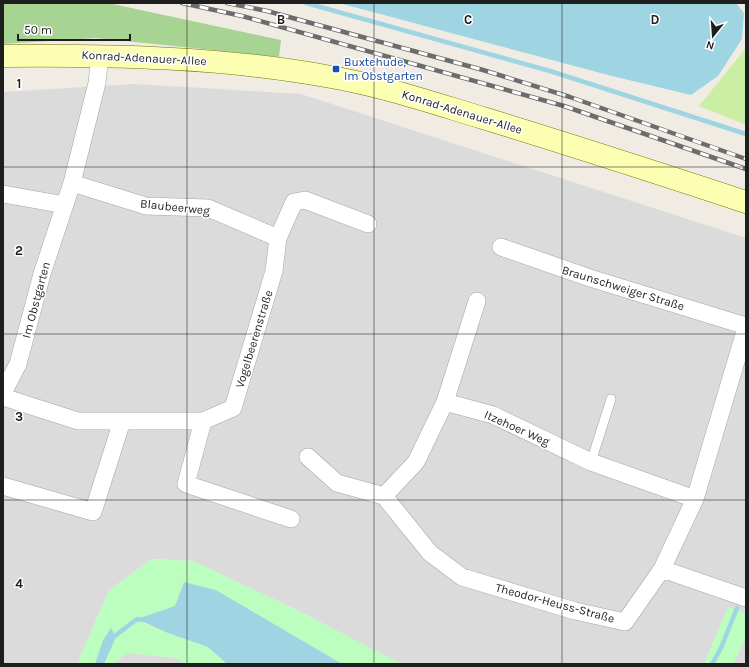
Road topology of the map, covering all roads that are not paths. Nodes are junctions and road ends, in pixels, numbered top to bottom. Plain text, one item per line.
1 (100, 55) junction
2 (3, 56) edge
3 (72, 183) junction
4 (3, 194) edge
5 (746, 202) edge
6 (65, 205) junction
7 (368, 224) dead end
8 (278, 238) junction
9 (501, 248) dead end
10 (477, 302) dead end
11 (746, 327) edge
12 (3, 393) edge
13 (3, 397) edge
14 (611, 399) dead end
15 (445, 402) junction
16 (122, 421) junction
17 (203, 421) junction
18 (308, 457) dead end
19 (591, 462) junction
20 (3, 486) edge
21 (384, 496) junction
22 (694, 499) junction
23 (291, 519) dead end
24 (662, 569) junction
25 (746, 598) edge

1 - 2 street, Konrad-Adenauer-Allee
1 - 3 street, Im Obstgarten
1 - 5 street, Konrad-Adenauer-Allee
3 - 6 street, Im Obstgarten
3 - 8 street, Blaubeerweg
4 - 6 street
6 - 12 street, Im Obstgarten
7 - 8 street
8 - 17 street, Vogelbeerenstraße
9 - 11 street, Braunschweiger Straße
10 - 15 street
11 - 22 street, Theodor-Heuss-Straße
13 - 16 street, Vogelbeerenstraße
14 - 19 lane
15 - 19 street, Itzehoer Weg
15 - 21 street
16 - 17 street, Vogelbeerenstraße
16 - 20 street
17 - 23 street
18 - 21 street
19 - 22 street, Itzehoer Weg
21 - 24 street, Theodor-Heuss-Straße
22 - 24 street, Theodor-Heuss-Straße
24 - 25 street

